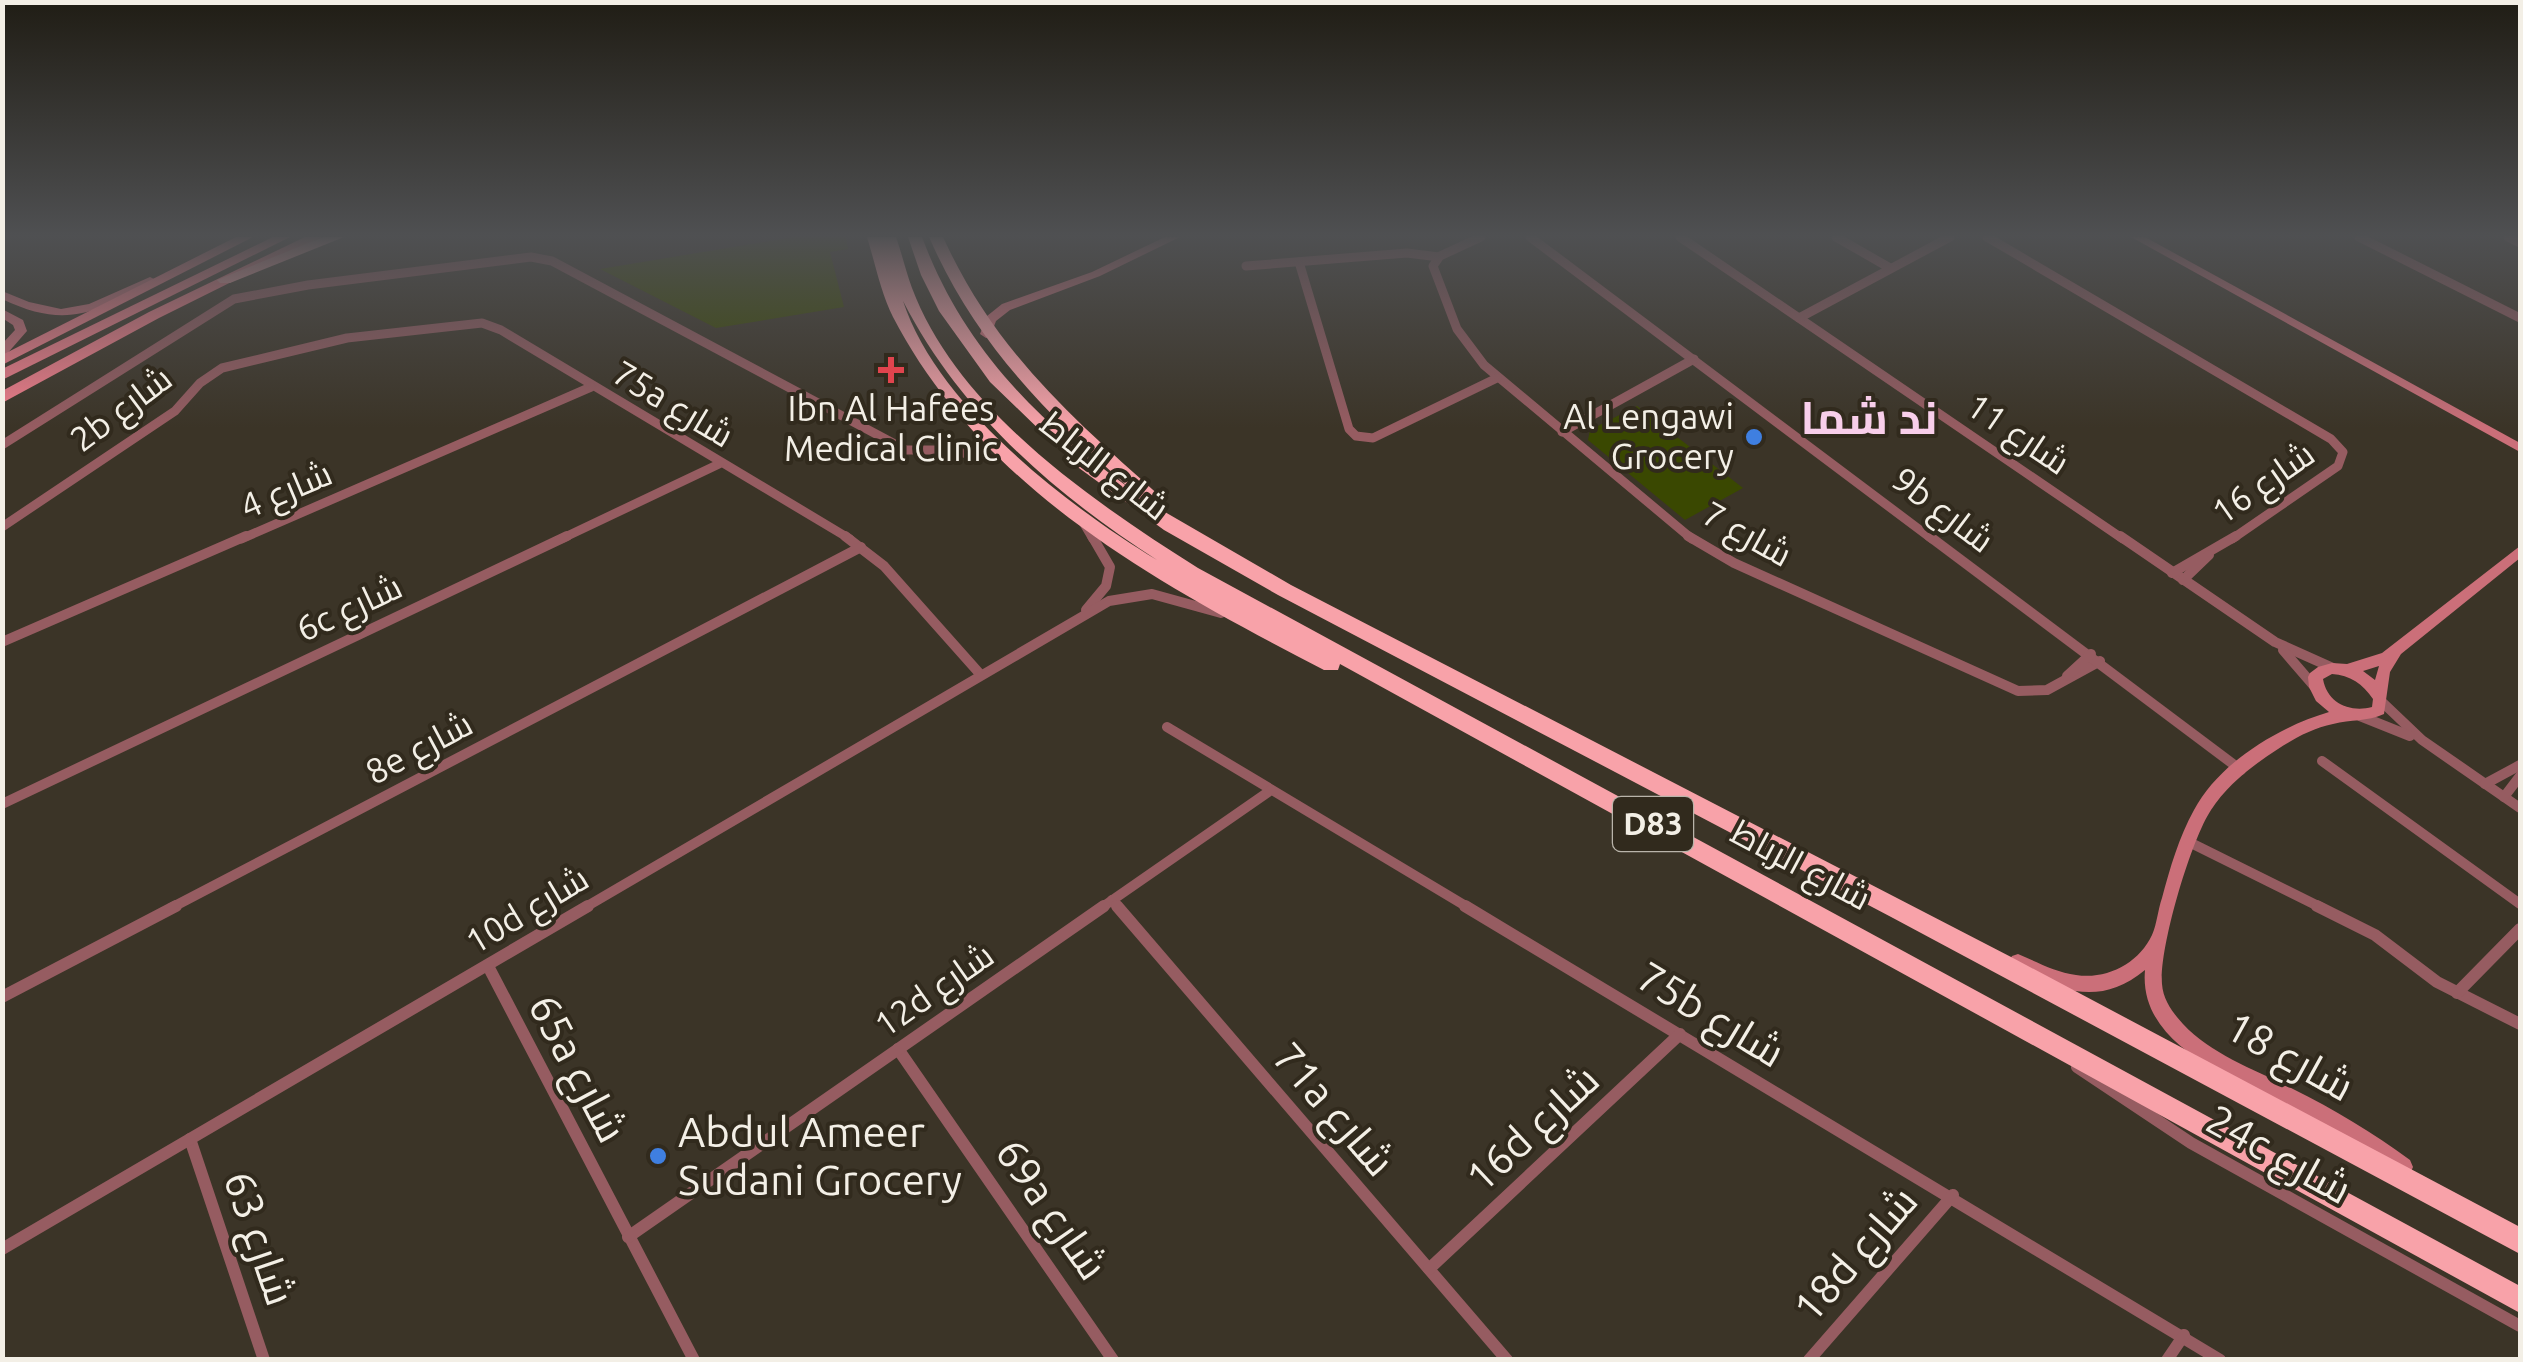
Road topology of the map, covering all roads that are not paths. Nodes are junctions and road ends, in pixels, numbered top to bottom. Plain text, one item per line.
1 (14, 301) edge
2 (106, 301) edge
3 (118, 301) edge
4 (154, 301) edge
5 (185, 301) edge
6 (232, 301) edge
7 (626, 301) edge
8 (894, 301) edge
9 (911, 301) edge
10 (943, 301) edge
11 (965, 301) edge
12 (984, 301) edge
13 (1023, 301) edge
14 (1311, 301) edge
15 (1448, 301) edge
16 (1615, 301) edge
17 (1774, 301) edge
18 (1827, 301) edge
19 (2095, 301) edge
20 (2252, 301) edge
21 (2275, 301) edge
22 (2486, 301) edge
23 (1016, 303) junction
24 (2, 313) edge
25 (1795, 315) junction
26 (2520, 318) edge
27 (458, 324) joint
28 (986, 334) junction
29 (2, 352) edge
30 (2, 360) edge
31 (1698, 362) junction
32 (2, 375) edge
33 (1497, 378) junction
34 (591, 388) junction
35 (2, 398) edge
36 (1559, 429) junction
37 (2520, 437) edge
38 (991, 440) junction
39 (2, 445) edge
40 (2520, 448) edge
41 (719, 464) junction
42 (1081, 520) junction
43 (2, 527) edge
44 (861, 547) junction
45 (1206, 548) junction
46 (2520, 551) edge
47 (2210, 554) junction
48 (2172, 572) junction
49 (2184, 580) junction
50 (1078, 618) junction
51 (1255, 626) junction
52 (2, 642) edge
53 (2275, 642) junction
54 (2396, 650) junction
55 (2096, 657) junction
56 (2340, 669) junction
57 (980, 674) junction
58 (2315, 687) junction
59 (2381, 699) junction
60 (2357, 716) junction
61 (1166, 727) dead end
62 (2296, 729) junction
63 (1495, 738) junction
64 (2434, 750) junction
65 (2322, 761) dead end
66 (2520, 766) edge
67 (2245, 768) junction
68 (2520, 776) edge
69 (2484, 784) junction
70 (1271, 790) junction
71 (2504, 798) junction
72 (2, 804) edge
73 (2520, 808) edge
74 (2190, 842) junction
75 (1112, 900) junction
76 (2520, 904) edge
77 (2520, 929) edge
78 (2160, 938) junction
79 (1973, 946) junction
80 (488, 966) junction
81 (2457, 993) junction
82 (2, 998) edge
83 (2017, 1021) junction
84 (2520, 1024) edge
85 (1680, 1034) junction
86 (898, 1048) junction
87 (190, 1139) junction
88 (1953, 1195) junction
89 (2450, 1203) junction
90 (628, 1236) junction
91 (2520, 1240) edge
92 (2, 1249) edge
93 (1429, 1269) junction
94 (2520, 1300) edge
95 (2520, 1326) edge
96 (2184, 1336) junction
97 (264, 1360) edge
98 (694, 1360) edge
99 (1114, 1360) edge
100 (1507, 1360) edge
101 (1809, 1360) edge
102 (2167, 1360) edge
103 (2220, 1360) edge

1 - 2 street
3 - 30 main road
4 - 32 main road
5 - 35 main road
6 - 39 street
7 - 38 street
8 - 38 highway
9 - 63 highway, شارع الرباط / D83
10 - 45 highway, شارع الرباط / D83
11 - 28 highway
12 - 23 street
13 - 23 street
14 - 33 street
15 - 33 street, شارع 7
16 - 31 street, 9b شارع
17 - 25 street, شارع 11
18 - 25 street
19 - 47 street, شارع 16
20 - 40 street
21 - 37 street
22 - 26 street
23 - 28 street
24 - 29 street
25 - 48 street, شارع 11
27 - 34 street, 75a شارع
27 - 43 street, 2b شارع
28 - 45 highway
31 - 36 street
31 - 55 street, 9b شارع
33 - 36 street, شارع 7
34 - 41 street, 75a شارع
34 - 52 street, شارع 4
36 - 55 street, شارع 7
38 - 42 highway
41 - 44 street, 75a شارع
41 - 72 street, 6c شارع
42 - 50 street, 10d شارع
42 - 51 highway
44 - 57 street, 75a شارع
44 - 82 street, 8e شارع
45 - 79 highway, شارع الرباط / D83
46 - 54 street
47 - 48 street, شارع 16
47 - 49 street, شارع 16
48 - 49 street, شارع 11
49 - 53 street, شارع 11
50 - 51 street, 10d شارع
50 - 57 street, 10d شارع
51 - 63 highway
53 - 56 street, شارع 11
53 - 58 street, شارع 11
54 - 56 street
54 - 59 street
55 - 67 street, 9b شارع
56 - 58 street
56 - 59 street
57 - 80 street, 10d شارع
58 - 60 street
58 - 62 street, شارع 18
59 - 60 street
59 - 64 street
60 - 62 street, شارع 18
60 - 64 street
61 - 70 street, 75b شارع
62 - 67 street, شارع 18
63 - 83 highway, شارع الرباط / D83
64 - 69 street
65 - 76 street
66 - 69 street
67 - 74 street, شارع 18
68 - 71 street
69 - 71 street
70 - 75 street, 12d شارع
70 - 85 street, 75b شارع
71 - 73 street
74 - 78 street, شارع 18
74 - 81 street
75 - 86 street, 12d شارع
75 - 93 street, 71a شارع
77 - 81 street
78 - 79 street, شارع 18
78 - 89 street, شارع 18
79 - 89 highway, شارع الرباط / D83
80 - 87 street, 10d شارع
80 - 90 street, 65a شارع
81 - 84 street
83 - 94 highway, شارع الرباط / D83
83 - 95 street, 24c شارع
85 - 88 street, 75b شارع
85 - 93 street, 16d شارع
86 - 90 street, 12d شارع
86 - 99 street, 69a شارع
87 - 92 street, 10d شارع
87 - 97 street, شارع 63
88 - 96 street, 75b شارع
88 - 101 street, 18d شارع
89 - 91 highway, شارع الرباط / D83
90 - 98 street, 65a شارع
93 - 100 street, 71a شارع
96 - 102 street
96 - 103 street, 75b شارع

